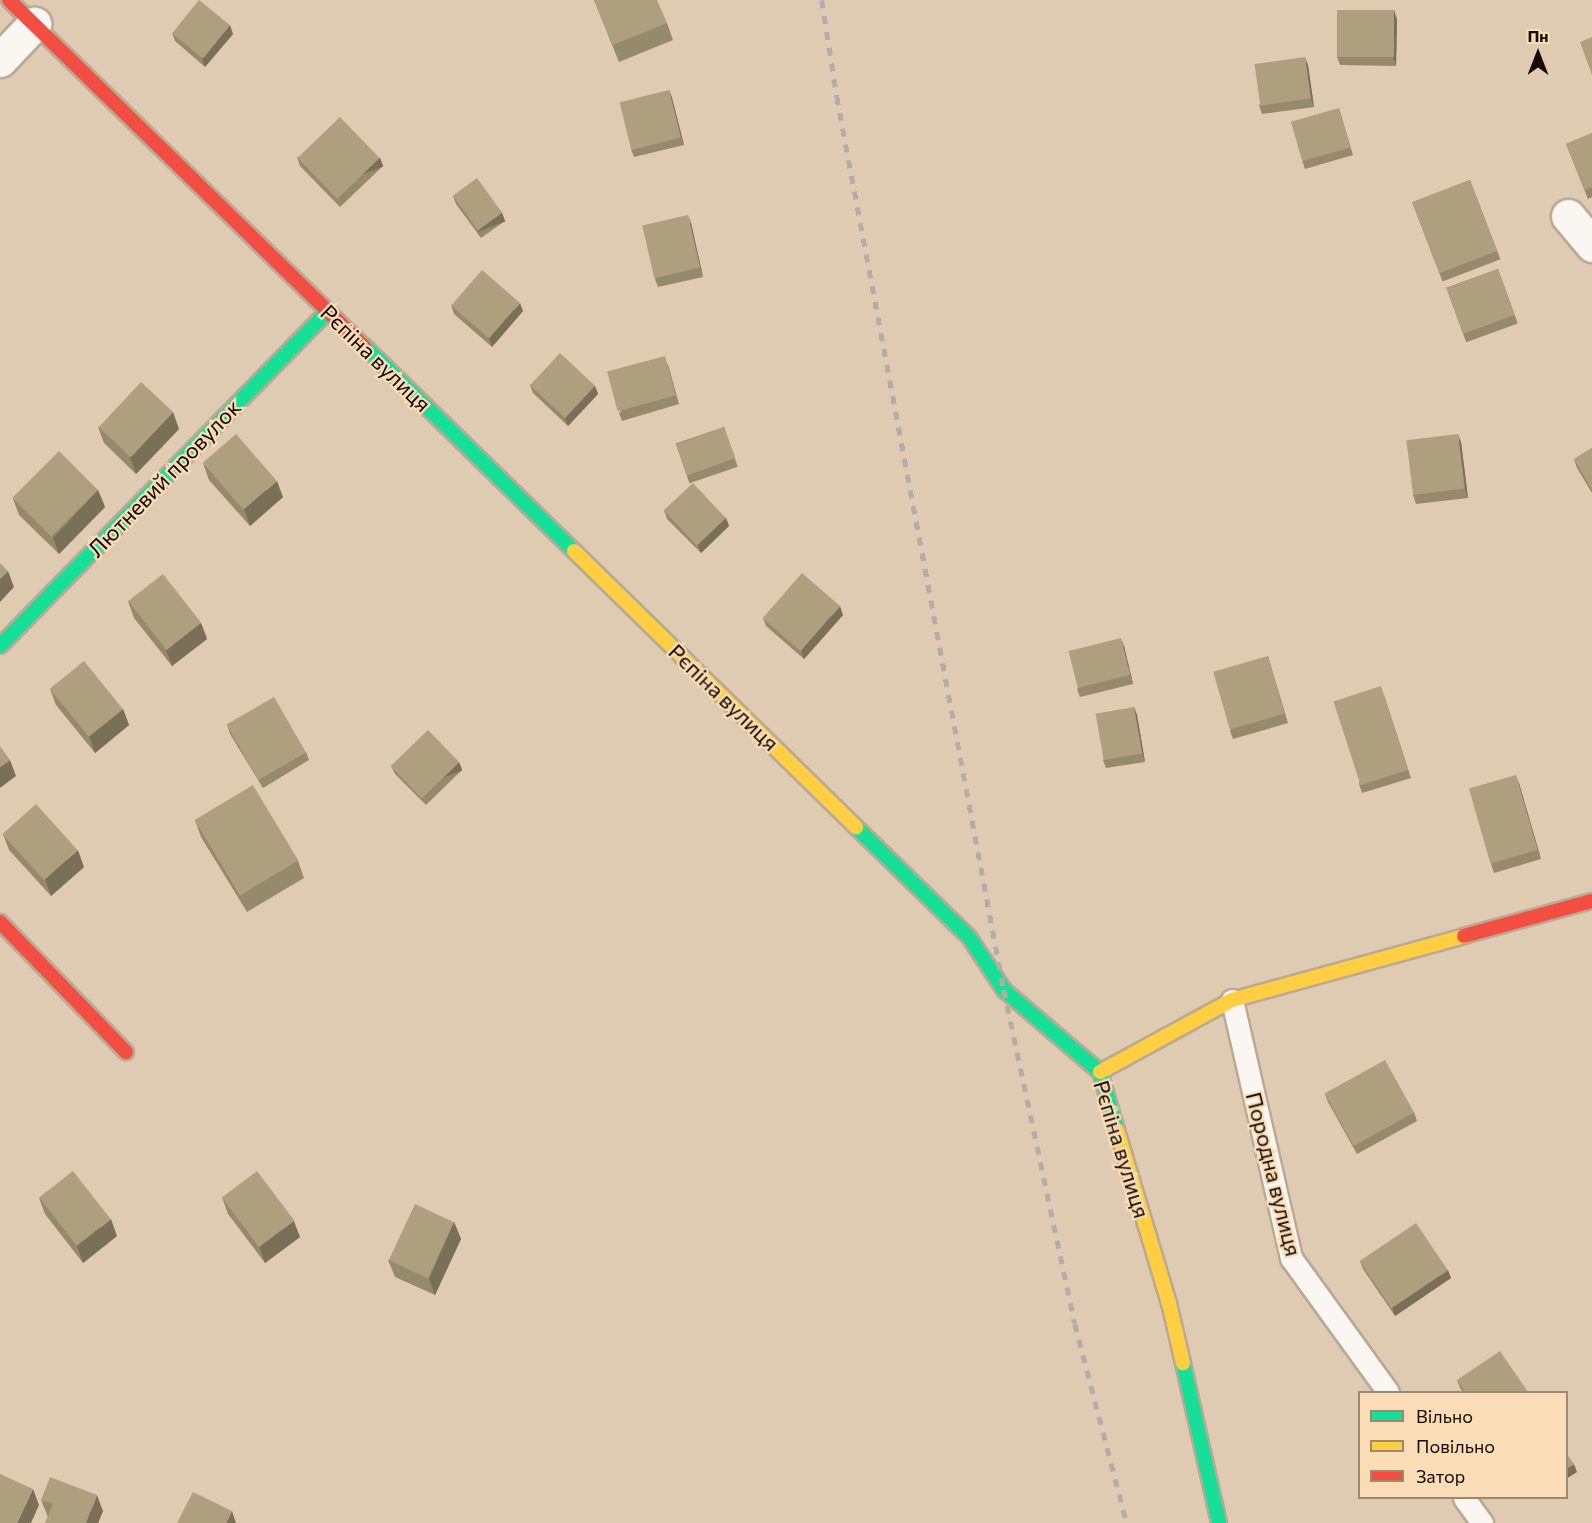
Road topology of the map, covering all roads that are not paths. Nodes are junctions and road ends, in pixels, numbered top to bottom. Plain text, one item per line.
1 (9, 0) edge
2 (34, 24) junction
3 (0, 60) edge
4 (1568, 216) dead end
5 (1592, 245) edge
6 (328, 311) junction
7 (0, 646) edge
8 (1592, 901) edge
9 (0, 922) edge
10 (1232, 1000) junction
11 (126, 1052) dead end
12 (1100, 1072) junction
13 (1387, 1391) edge
14 (1465, 1499) edge
15 (1219, 1523) edge
16 (1482, 1523) edge

1 - 2 street, Рєпіна вулиця
2 - 3 street
2 - 6 street, Рєпіна вулиця
4 - 5 street
6 - 7 street, Лютневий провулок
6 - 12 street, Рєпіна вулиця
8 - 10 street
9 - 11 street
10 - 12 street
10 - 13 lane, Породна вулиця
12 - 15 street, Рєпіна вулиця
14 - 16 lane

